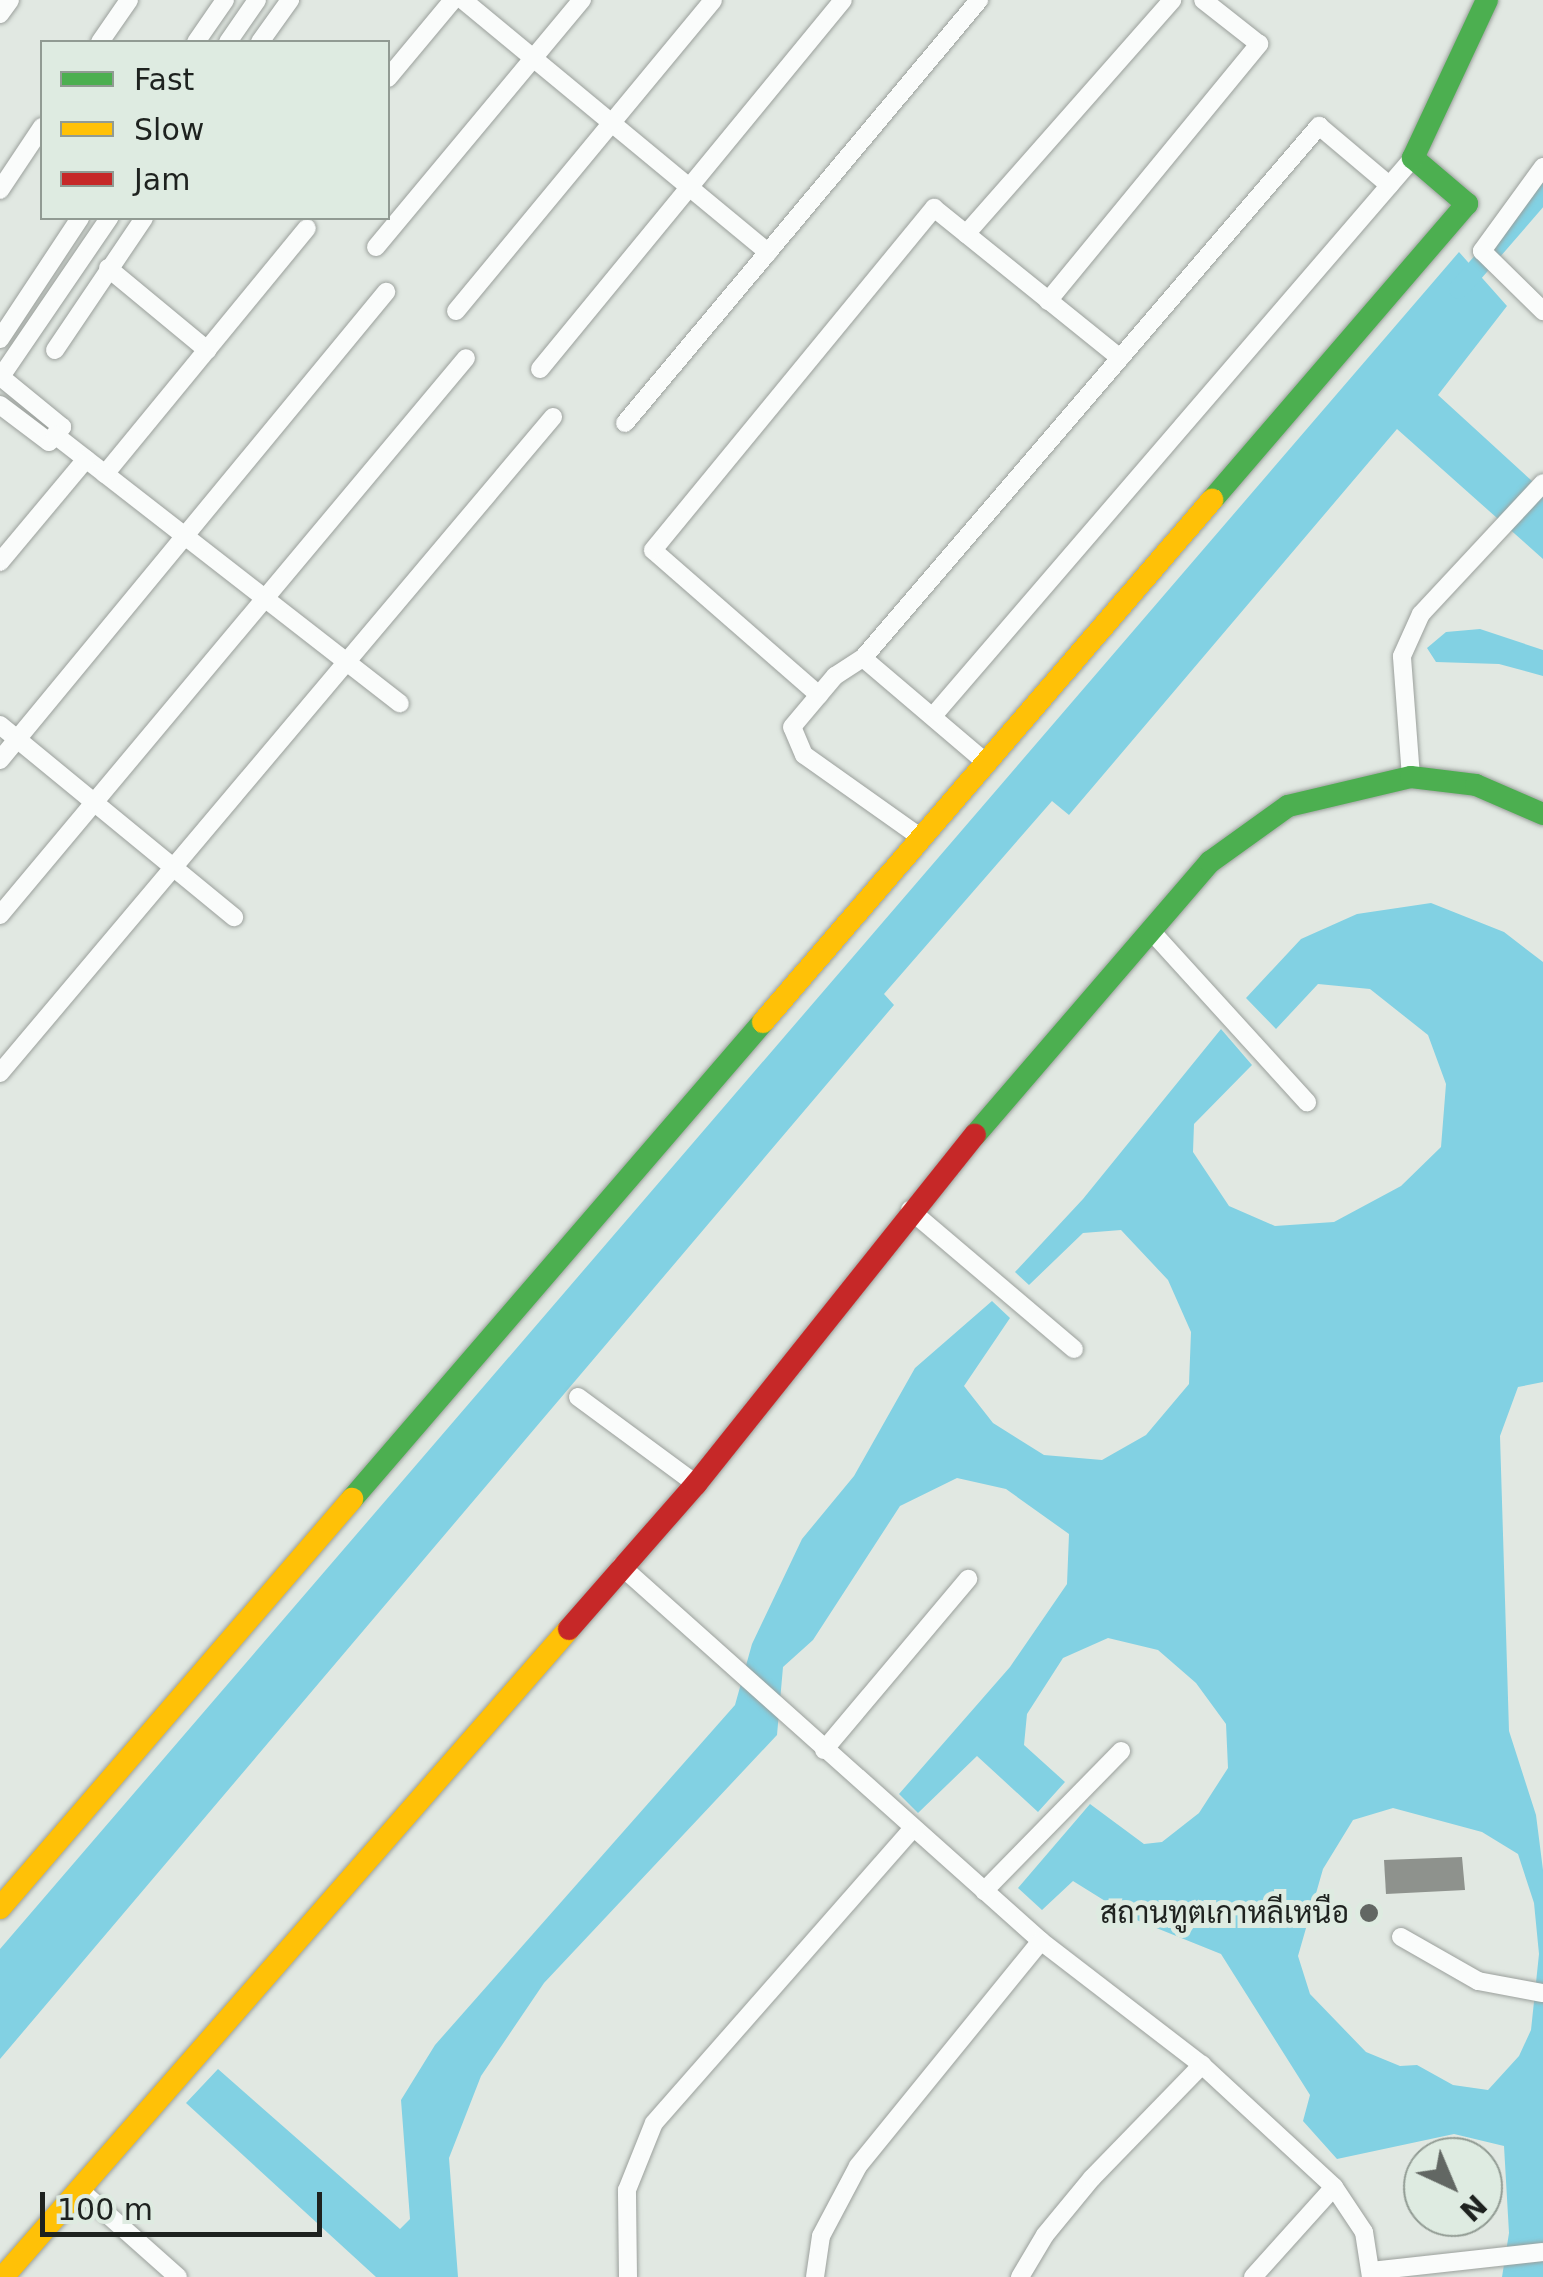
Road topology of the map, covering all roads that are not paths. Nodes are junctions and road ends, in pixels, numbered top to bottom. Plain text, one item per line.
1 (10, 0) edge
2 (129, 0) edge
3 (225, 0) edge
4 (258, 0) edge
5 (290, 0) edge
6 (453, 0) edge
7 (463, 0) edge
8 (582, 0) edge
9 (713, 0) edge
10 (843, 0) edge
11 (979, 0) edge
12 (1172, 0) edge
13 (1203, 0) edge
14 (1484, 5) edge
15 (0, 14) edge
16 (101, 40) edge
17 (197, 40) edge
18 (229, 40) edge
19 (261, 40) edge
20 (534, 58) junction
21 (390, 76) edge
22 (612, 123) junction
23 (40, 130) edge
24 (1413, 158) junction
25 (1543, 167) edge
26 (1389, 185) junction
27 (690, 187) junction
28 (0, 190) edge
29 (79, 220) edge
30 (109, 220) edge
31 (143, 220) edge
32 (307, 228) dead end
33 (966, 234) junction
34 (376, 246) dead end
35 (768, 252) junction
36 (108, 268) junction
37 (386, 292) dead end
38 (1048, 301) junction
39 (456, 311) dead end
40 (1543, 311) edge
41 (0, 339) edge
42 (55, 350) dead end
43 (207, 350) junction
44 (466, 358) dead end
45 (1120, 358) junction
46 (540, 368) dead end
47 (0, 378) edge
48 (0, 405) edge
49 (553, 417) dead end
50 (625, 423) dead end
51 (56, 435) junction
52 (86, 459) junction
53 (105, 474) junction
54 (1543, 483) edge
55 (183, 535) junction
56 (0, 562) edge
57 (264, 598) junction
58 (863, 658) junction
59 (346, 662) junction
60 (820, 695) junction
61 (400, 704) dead end
62 (933, 716) junction
63 (0, 725) edge
64 (18, 739) junction
65 (0, 760) edge
66 (985, 762) junction
67 (1411, 778) junction
68 (94, 802) junction
69 (1543, 814) edge
70 (920, 837) junction
71 (171, 867) junction
72 (0, 915) edge
73 (234, 917) dead end
74 (1153, 933) junction
75 (0, 1073) edge
76 (1307, 1102) dead end
77 (910, 1210) junction
78 (1074, 1349) dead end
79 (578, 1398) dead end
80 (696, 1484) junction
81 (620, 1566) junction
82 (968, 1579) dead end
83 (824, 1750) junction
84 (1122, 1751) dead end
85 (913, 1828) junction
86 (984, 1891) junction
87 (0, 1908) edge
88 (1402, 1937) dead end
89 (1041, 1941) junction
90 (1543, 1992) edge
91 (1202, 2065) junction
92 (1334, 2188) junction
93 (80, 2190) junction
94 (1543, 2252) edge
95 (1371, 2274) edge
96 (3, 2277) edge
97 (178, 2277) edge
98 (628, 2277) edge
99 (815, 2277) edge
100 (1020, 2277) edge
101 (1253, 2277) edge

1 - 15 street
2 - 16 street
3 - 17 street
4 - 18 street
5 - 19 street
6 - 21 street
7 - 20 street
8 - 20 street
9 - 22 street
10 - 27 street
11 - 35 street
12 - 33 street
13 - 38 street
14 - 24 street
20 - 22 street
20 - 34 street
22 - 27 street
22 - 39 street
23 - 28 street
24 - 26 street
24 - 66 street
25 - 40 street
26 - 45 street
26 - 62 street
27 - 35 street
27 - 46 street
29 - 41 street
30 - 47 street
31 - 36 street
32 - 43 street
33 - 38 street
33 - 60 street
35 - 50 street
36 - 42 street
36 - 43 street
37 - 55 street
38 - 45 street
43 - 53 street
44 - 57 street
45 - 58 street
47 - 51 street
48 - 51 street
49 - 59 street
51 - 52 street
52 - 53 street
52 - 56 street
53 - 55 street
54 - 67 street
55 - 57 street
55 - 64 street
57 - 59 street
57 - 68 street
58 - 60 street
58 - 62 street
59 - 61 street
59 - 71 street
60 - 70 street
62 - 66 street
63 - 64 street
64 - 65 street
64 - 68 street
66 - 70 street
67 - 69 street
67 - 74 street
68 - 71 street
68 - 72 street
70 - 87 street
71 - 73 street
71 - 75 street
74 - 76 street
74 - 77 street
77 - 78 street
77 - 80 street
79 - 80 street
80 - 81 street
81 - 83 street
81 - 93 street
82 - 83 street
83 - 85 street
84 - 86 street
85 - 86 street
85 - 98 street
86 - 89 street
88 - 90 street
89 - 91 street
89 - 99 street
91 - 92 street
91 - 100 street
92 - 95 street
92 - 101 street
93 - 96 street
93 - 97 street
94 - 95 street

